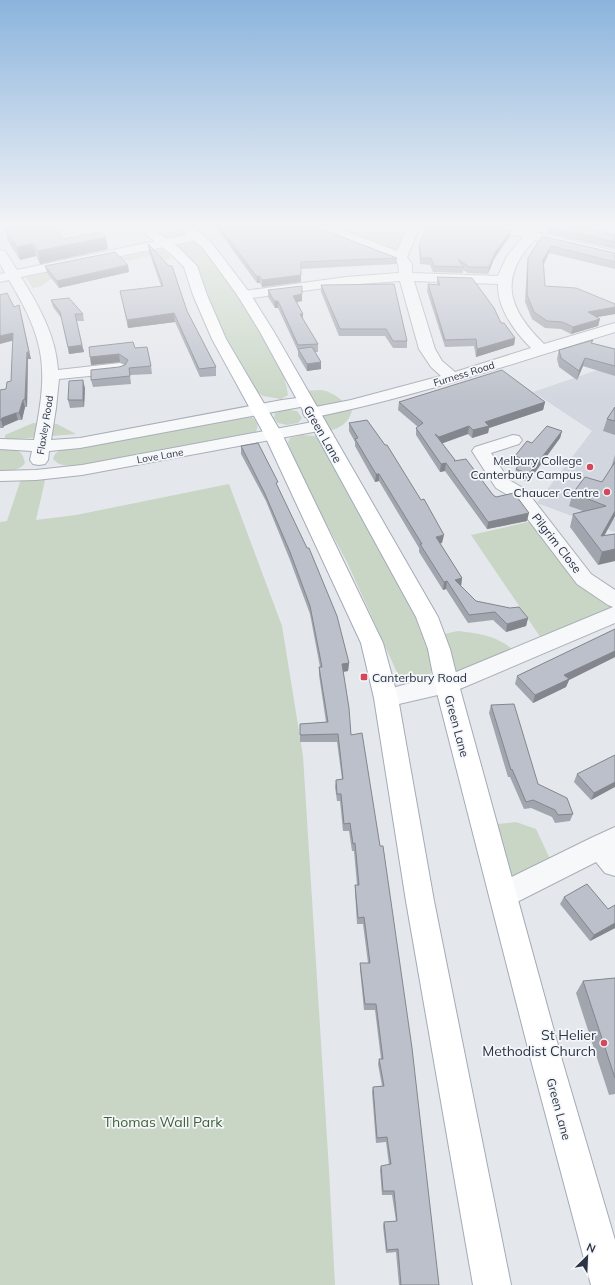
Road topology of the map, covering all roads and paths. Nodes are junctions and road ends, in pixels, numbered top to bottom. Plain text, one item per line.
1 (13, 284) edge
2 (196, 284) edge
3 (236, 284) edge
4 (322, 284) edge
5 (408, 284) edge
6 (505, 284) edge
7 (244, 295) junction
8 (615, 327) edge
9 (541, 350) junction
10 (120, 368) edge
11 (52, 374) junction
12 (453, 378) junction
13 (259, 409) junction
14 (311, 414) junction
15 (273, 434) junction
16 (513, 440) dead end
17 (0, 444) edge
18 (41, 446) junction
19 (481, 450) junction
20 (463, 455) dead end
21 (36, 475) junction
22 (0, 476) edge
23 (615, 600) edge
24 (615, 614) edge
25 (447, 685) junction
26 (386, 698) junction
27 (610, 850) edge
28 (503, 895) junction
29 (492, 1285) edge
30 (610, 1285) edge

1 - 11 street, Flaxley Road
2 - 13 main road
3 - 7 main road, Green Lane
4 - 7 street
5 - 12 street
6 - 9 street
7 - 14 main road, Green Lane
8 - 9 street, Furness Road
9 - 12 street, Furness Road
10 - 11 street
11 - 18 street, Flaxley Road
12 - 14 street, Furness Road
13 - 14 street
13 - 15 main road
13 - 18 street
14 - 15 street, Love Lane
14 - 25 main road, Green Lane
15 - 21 street, Love Lane
15 - 26 main road
16 - 19 street
17 - 18 street
18 - 21 street, Flaxley Road
19 - 20 street
19 - 23 street, Pilgrim Close
21 - 22 street, Love Lane
24 - 25 street
25 - 26 street
25 - 28 main road, Green Lane
26 - 29 main road
27 - 28 street
28 - 30 main road, Green Lane

